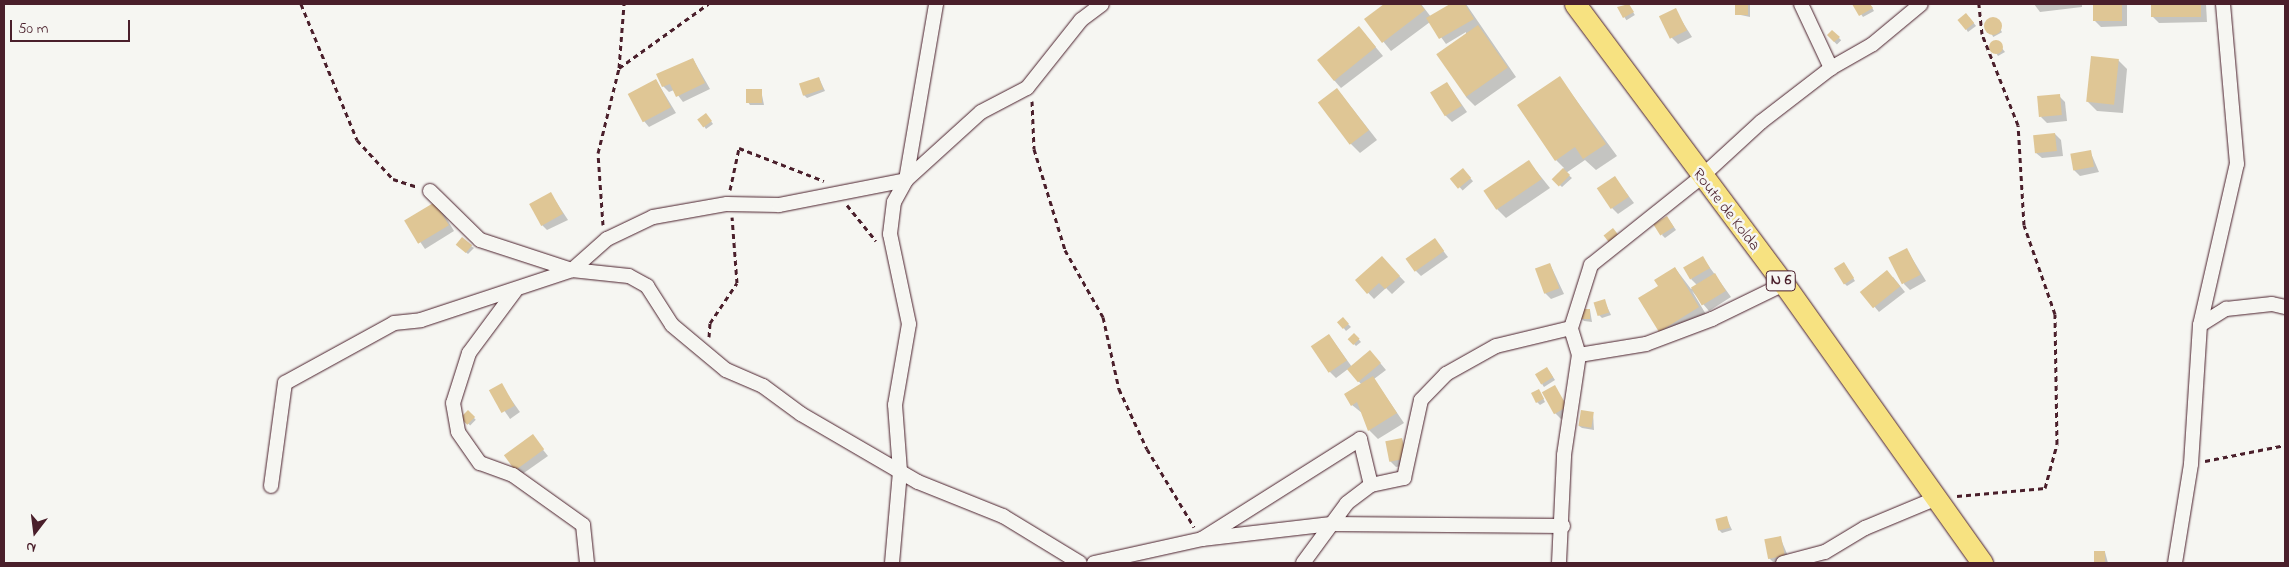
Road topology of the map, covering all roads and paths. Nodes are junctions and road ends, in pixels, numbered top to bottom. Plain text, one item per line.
1 (301, 4) edge
2 (624, 4) edge
3 (708, 4) edge
4 (936, 4) edge
5 (1102, 4) edge
6 (1575, 4) edge
7 (1801, 4) edge
8 (1921, 4) edge
9 (1979, 4) edge
10 (2223, 4) edge
11 (619, 68) junction
12 (1831, 68) junction
13 (1027, 88) junction
14 (1700, 178) junction
15 (906, 180) junction
16 (430, 191) joint
17 (837, 196) junction
18 (727, 204) junction
19 (607, 239) junction
20 (878, 244) dead end
21 (572, 270) junction
22 (1784, 284) junction
23 (515, 291) junction
24 (2285, 307) edge
25 (2200, 325) junction
26 (1571, 328) junction
27 (709, 353) junction
28 (1579, 356) junction
29 (2285, 445) edge
30 (2191, 464) junction
31 (900, 470) junction
32 (1371, 485) junction
33 (271, 486) dead end
34 (1937, 498) junction
35 (1331, 524) junction
36 (1563, 526) junction
37 (1202, 539) junction
38 (1116, 562) edge
39 (587, 563) edge
40 (892, 563) edge
41 (1080, 563) edge
42 (1094, 563) edge
43 (1303, 563) edge
44 (1559, 563) edge
45 (1784, 563) edge
46 (1982, 563) edge
47 (2175, 563) edge

1 - 16 path
2 - 11 path
3 - 11 path
4 - 15 street
5 - 13 street
6 - 14 main road, Route de Kolda / N 6
7 - 12 street
8 - 12 street
9 - 34 path
10 - 25 street
11 - 19 path
12 - 14 street
13 - 15 street
13 - 37 path
14 - 22 main road, Route de Kolda / N 6
14 - 26 street
15 - 17 street
15 - 31 street
16 - 21 street
17 - 18 street
17 - 18 path
17 - 20 path
18 - 19 street
18 - 27 path
19 - 21 street
21 - 23 street
21 - 27 street
22 - 28 street
22 - 34 main road, Route de Kolda / N 6
23 - 33 street
23 - 39 street
24 - 25 street
25 - 30 street
26 - 28 street
26 - 32 street
27 - 31 street
28 - 36 street
29 - 30 path
30 - 47 street
31 - 40 street
31 - 41 street
32 - 35 street
32 - 37 street
34 - 45 street
34 - 46 main road, Route de Kolda / N 6
35 - 36 street
35 - 37 street
35 - 43 street
36 - 44 street
37 - 38 street
38 - 42 street

